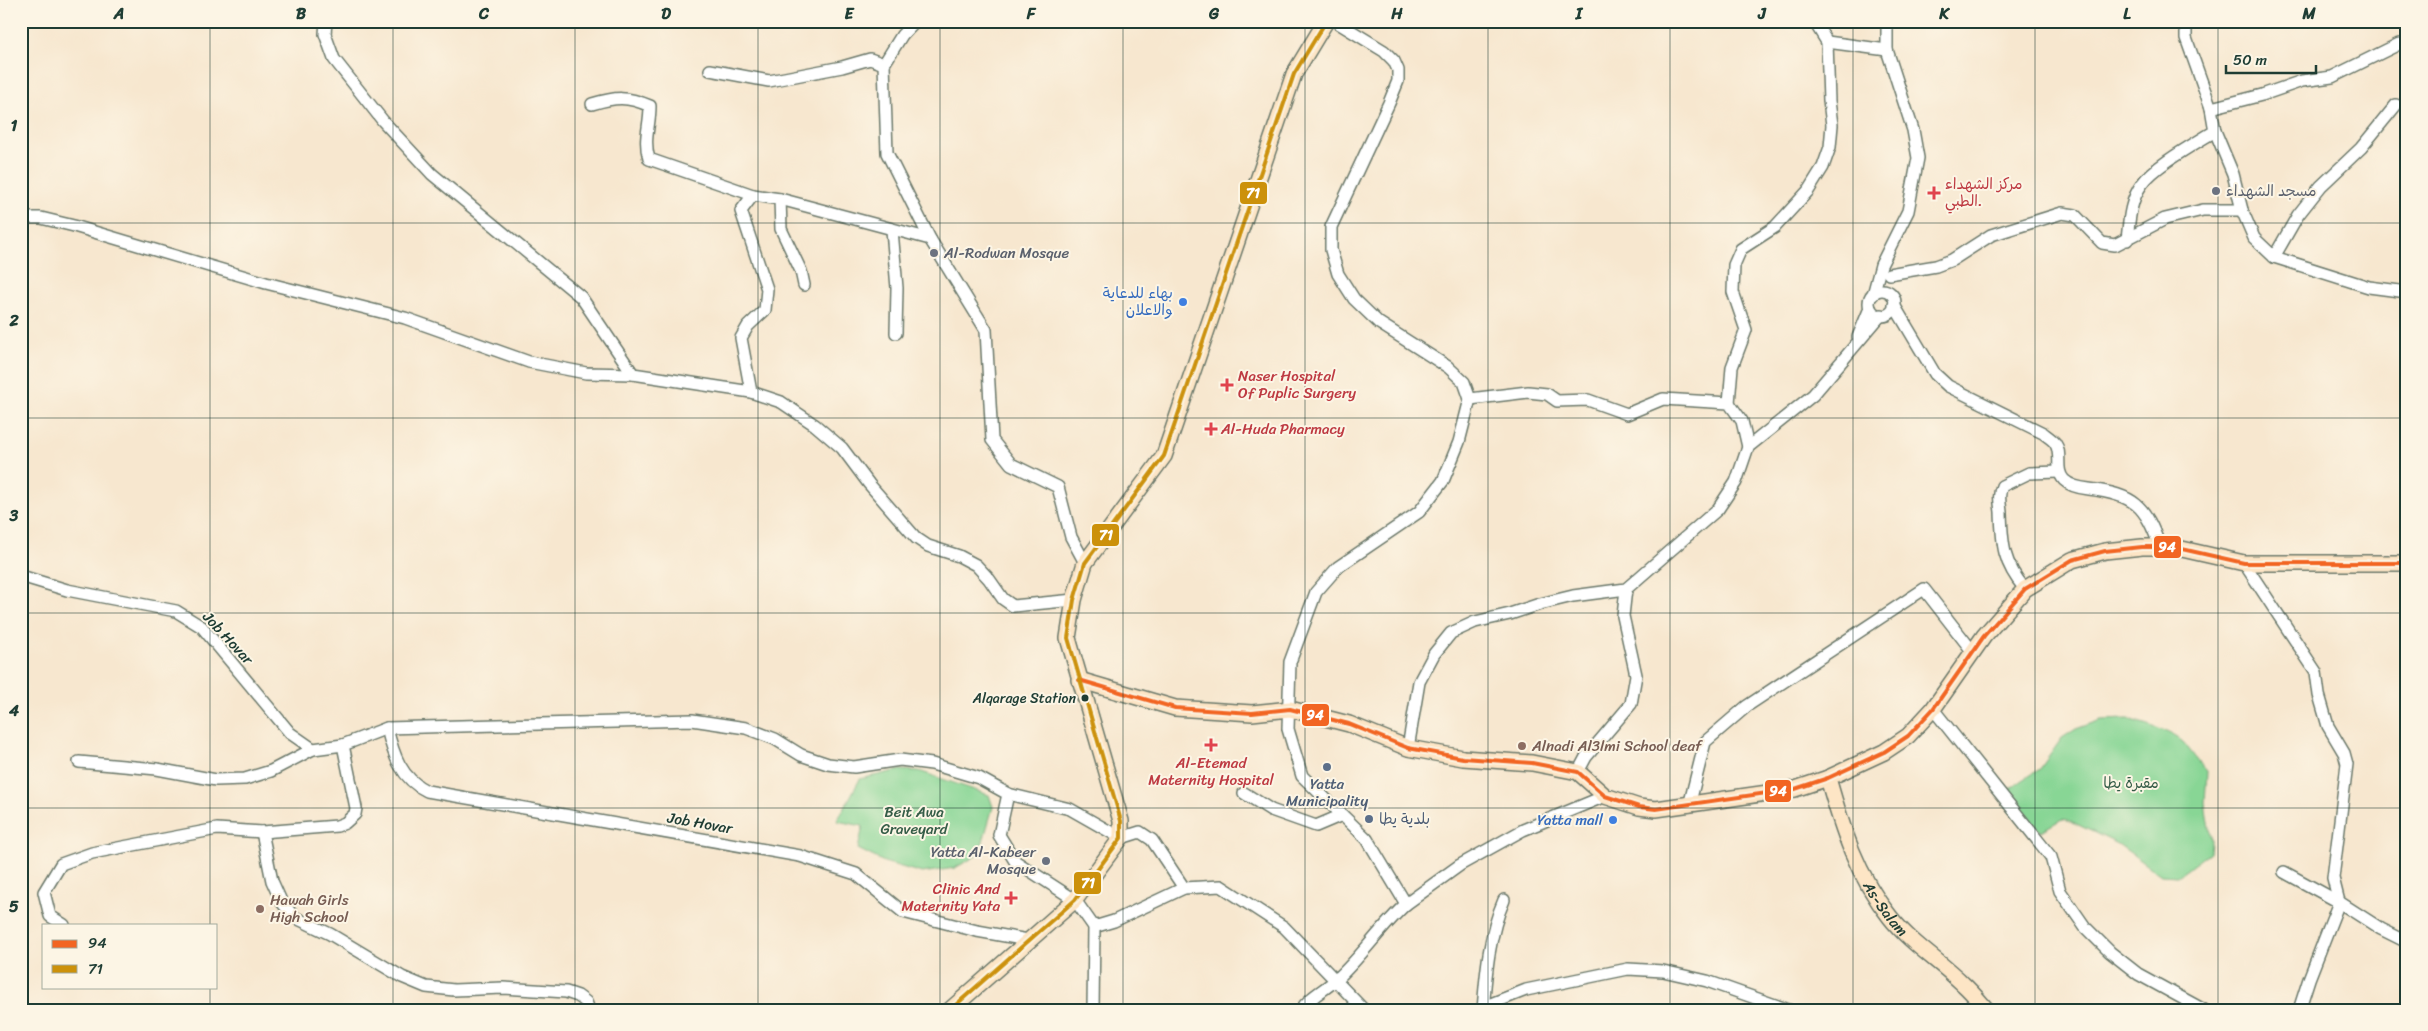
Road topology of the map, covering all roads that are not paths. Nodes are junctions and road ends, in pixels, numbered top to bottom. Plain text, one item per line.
1 (326, 21) edge
2 (915, 21) edge
3 (1326, 21) edge
4 (1335, 21) edge
5 (1814, 21) edge
6 (1887, 21) edge
7 (2186, 21) edge
8 (1827, 42) junction
9 (2398, 44) dead end
10 (1887, 50) junction
11 (884, 64) junction
12 (710, 70) dead end
13 (592, 104) dead end
14 (2396, 105) dead end
15 (2211, 108) junction
16 (2215, 131) junction
17 (753, 195) junction
18 (780, 199) junction
19 (2242, 210) junction
20 (21, 218) edge
21 (892, 230) junction
22 (1897, 236) junction
23 (930, 239) junction
24 (2127, 240) junction
25 (2274, 257) junction
26 (1888, 274) junction
27 (804, 285) dead end
28 (1886, 291) junction
29 (2407, 292) edge
30 (1873, 295) junction
31 (1894, 304) junction
32 (1870, 308) junction
33 (1884, 315) junction
34 (1906, 327) junction
35 (896, 333) dead end
36 (1855, 343) junction
37 (633, 374) junction
38 (751, 392) junction
39 (1470, 399) junction
40 (1729, 403) junction
41 (1748, 447) junction
42 (2059, 472) junction
43 (2160, 547) junction
44 (2244, 562) junction
45 (1085, 563) junction
46 (2407, 563) edge
47 (21, 576) edge
48 (1626, 589) junction
49 (2026, 589) junction
50 (1074, 600) junction
51 (1973, 652) junction
52 (1079, 680) junction
53 (1290, 709) junction
54 (1933, 709) junction
55 (387, 728) junction
56 (343, 745) junction
57 (1408, 748) junction
58 (313, 749) junction
59 (79, 762) dead end
60 (1578, 772) junction
61 (1828, 778) junction
62 (1244, 793) dead end
63 (1008, 794) junction
64 (1605, 796) junction
65 (1689, 806) junction
66 (1342, 815) junction
67 (262, 832) junction
68 (1121, 838) junction
69 (2284, 872) dead end
70 (1184, 888) junction
71 (1075, 900) junction
72 (1504, 900) dead end
73 (2339, 902) junction
74 (1406, 904) junction
75 (62, 924) edge
76 (1094, 927) junction
77 (1028, 940) junction
78 (2407, 942) edge
79 (1337, 979) junction
80 (1483, 1008) edge
81 (589, 1010) edge
82 (950, 1010) edge
83 (1093, 1010) edge
84 (1301, 1010) edge
85 (1364, 1010) edge
86 (1789, 1010) edge
87 (1987, 1010) edge
88 (2204, 1010) edge
89 (2300, 1010) edge

1 - 37 street
2 - 11 street
3 - 45 street
4 - 39 street
5 - 8 street
6 - 10 street
7 - 15 street
8 - 10 street
8 - 40 street
9 - 15 street
10 - 22 street
11 - 12 street
11 - 23 street
13 - 17 street
14 - 25 street
15 - 16 street
16 - 19 street
16 - 24 street
17 - 18 street
17 - 38 street
18 - 21 street
18 - 27 street
19 - 24 street
19 - 25 street
20 - 37 street
21 - 23 street
21 - 35 street
22 - 26 street
22 - 30 street
23 - 45 street
24 - 26 street
25 - 29 street
26 - 28 street
28 - 30 street
28 - 31 street
30 - 32 street
31 - 33 street
31 - 34 street
32 - 33 street
32 - 36 street
33 - 34 street
33 - 36 street
34 - 42 street
36 - 41 street
37 - 38 street
38 - 50 street
39 - 40 street
39 - 53 street
40 - 41 street
41 - 48 street
42 - 43 street
42 - 49 street
43 - 44 street
43 - 49 street
44 - 46 street
44 - 73 street
45 - 50 street
47 - 58 street, Job Hovar
48 - 57 street
48 - 60 street
49 - 51 street
50 - 52 street
51 - 54 street
51 - 65 street
52 - 53 street
52 - 68 street
53 - 57 street
53 - 66 street
54 - 61 street
54 - 88 street
55 - 56 street
55 - 63 street
55 - 77 street, Job Hovar
56 - 58 street
56 - 67 street
57 - 60 street
58 - 59 street
60 - 64 street
61 - 65 street
61 - 87 street, As-Salam
62 - 66 street
63 - 68 street
63 - 71 street
64 - 65 street
64 - 74 street
66 - 74 street
67 - 75 street
67 - 81 street
68 - 70 street
68 - 71 street
69 - 73 street
70 - 76 street
70 - 79 street
71 - 76 street
71 - 77 street
72 - 80 street
73 - 78 street
73 - 89 street
74 - 79 street
76 - 83 street
77 - 82 street
79 - 84 street
79 - 85 street
80 - 86 street

